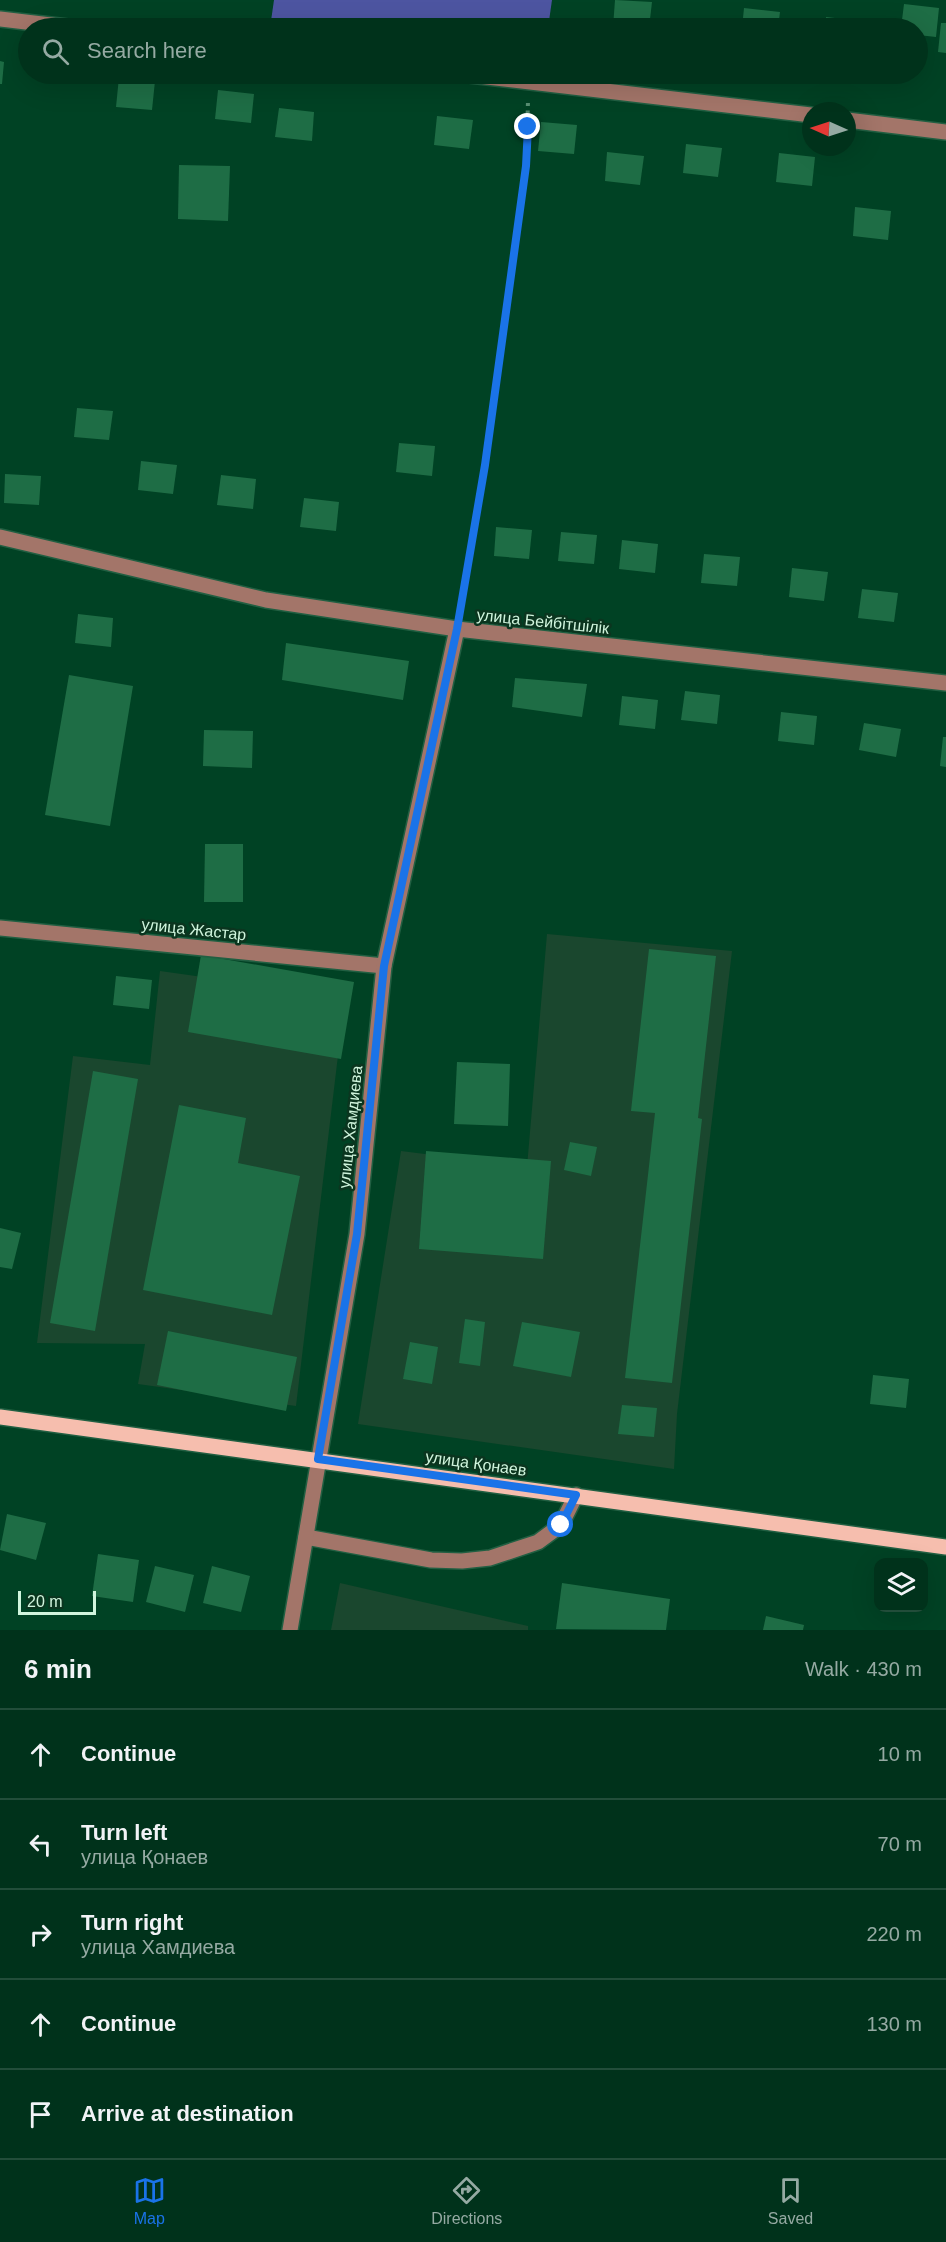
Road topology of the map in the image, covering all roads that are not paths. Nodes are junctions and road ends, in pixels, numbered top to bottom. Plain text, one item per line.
1 (0, 19) edge
2 (18, 21) edge
3 (553, 84) edge
4 (802, 114) edge
5 (856, 121) edge
6 (946, 132) edge
7 (0, 537) edge
8 (457, 629) junction
9 (946, 683) edge
10 (0, 927) edge
11 (384, 966) junction
12 (0, 1417) edge
13 (318, 1459) junction
14 (576, 1495) junction
15 (306, 1537) junction
16 (946, 1547) edge
17 (290, 1630) edge

1 - 2 street
3 - 4 street
5 - 6 street
7 - 8 street, улица Бейбітшілік
8 - 9 street, улица Бейбітшілік
8 - 11 street, улица Хамдиева
10 - 11 street, улица Жастар
11 - 13 street, улица Хамдиева
12 - 13 main road, улица Қонаев
13 - 14 main road, улица Қонаев
13 - 15 street, улица Хамдиева
14 - 15 street
14 - 16 main road, улица Қонаев
15 - 17 street, улица Хамдиева

